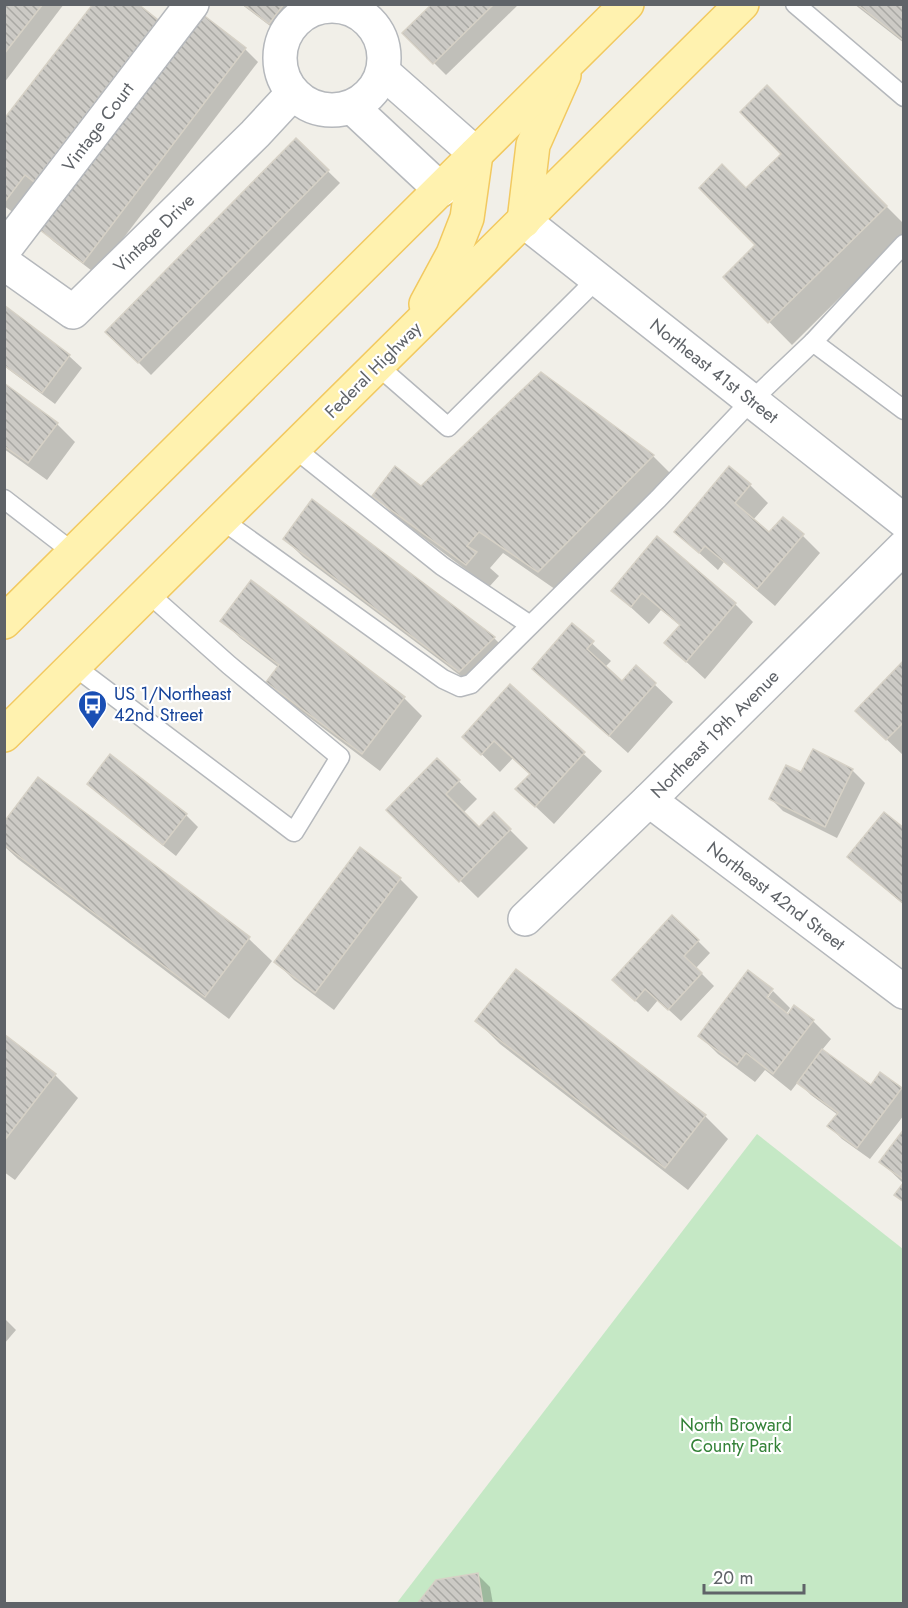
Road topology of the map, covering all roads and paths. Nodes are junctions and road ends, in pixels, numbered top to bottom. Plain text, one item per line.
1 (192, 4) edge
2 (627, 4) edge
3 (742, 4) edge
4 (795, 4) edge
5 (353, 7) edge
6 (571, 60) junction
7 (383, 72) junction
8 (293, 93) junction
9 (903, 97) edge
10 (352, 107) junction
11 (476, 154) junction
12 (441, 190) junction
13 (524, 221) junction
14 (903, 244) edge
15 (4, 250) edge
16 (4, 263) edge
17 (597, 279) junction
18 (409, 334) junction
19 (813, 342) junction
20 (378, 366) junction
21 (752, 401) junction
22 (903, 410) edge
23 (294, 448) junction
24 (4, 499) edge
25 (222, 520) junction
26 (903, 521) edge
27 (903, 547) edge
28 (74, 553) junction
29 (148, 593) junction
30 (4, 622) edge
31 (530, 625) junction
32 (74, 666) junction
33 (4, 735) edge
34 (649, 800) junction
35 (525, 919) dead end
36 (903, 992) edge

1 - 15 street, Vintage Court
2 - 6 main road
3 - 13 main road, Federal Highway
4 - 9 lane
5 - 7 street
5 - 8 street
6 - 11 main road
6 - 13 main road
7 - 10 street
7 - 11 street
8 - 10 street
8 - 16 street, Vintage Drive
10 - 12 street
11 - 12 main road
11 - 18 main road
12 - 28 main road
13 - 17 street, Northeast 41st Street
13 - 18 main road, Federal Highway
14 - 19 lane
17 - 20 lane
17 - 21 street, Northeast 41st Street
18 - 20 main road, Federal Highway
19 - 21 lane
19 - 22 lane
20 - 23 main road, Federal Highway
21 - 26 street, Northeast 41st Street
21 - 31 lane
23 - 25 main road, Federal Highway
23 - 31 lane
24 - 28 lane
25 - 29 main road, Federal Highway
25 - 31 lane
27 - 34 street, Northeast 19th Avenue
28 - 30 main road
29 - 32 main road, Federal Highway
29 - 32 lane
32 - 33 main road, Federal Highway
34 - 35 street, Northeast 19th Avenue
34 - 36 street, Northeast 42nd Street

